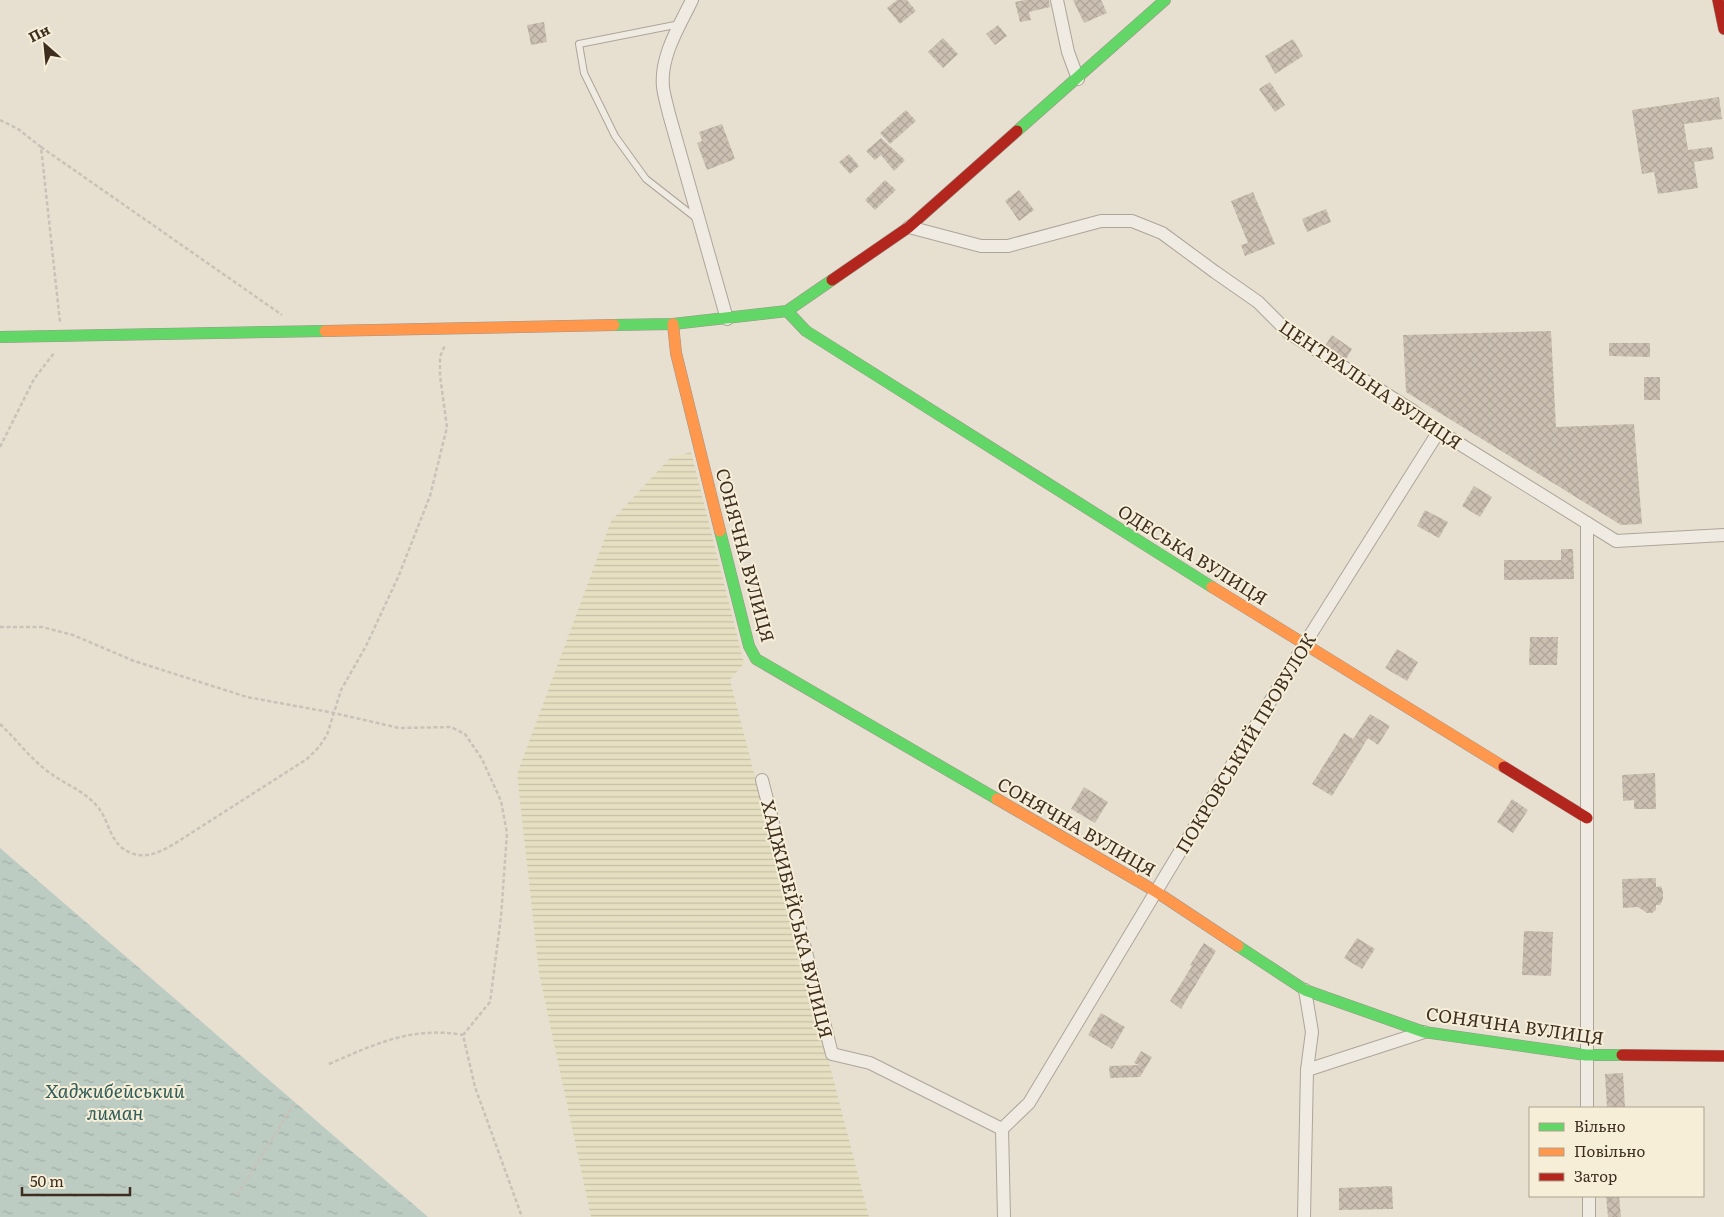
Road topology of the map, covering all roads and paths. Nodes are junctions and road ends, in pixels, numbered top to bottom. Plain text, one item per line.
1 (692, 0) edge
2 (1057, 0) edge
3 (1166, 0) edge
4 (1718, 0) edge
5 (680, 24) junction
6 (1724, 29) edge
7 (1078, 79) junction
8 (0, 120) edge
9 (41, 147) junction
10 (699, 221) junction
11 (909, 227) junction
12 (786, 311) junction
13 (727, 319) junction
14 (673, 324) junction
15 (460, 328) junction
16 (305, 332) junction
17 (0, 337) edge
18 (62, 338) junction
19 (1439, 431) junction
20 (0, 447) edge
21 (1587, 523) junction
22 (1724, 535) edge
23 (0, 627) edge
24 (1304, 645) junction
25 (334, 714) junction
26 (0, 724) edge
27 (762, 780) dead end
28 (1587, 818) junction
29 (1155, 891) junction
30 (1305, 990) junction
31 (1424, 1032) junction
32 (463, 1035) junction
33 (1586, 1055) junction
34 (1724, 1056) edge
35 (329, 1064) dead end
36 (1307, 1070) junction
37 (295, 1102) dead end
38 (1587, 1107) edge
39 (1002, 1129) junction
40 (237, 1194) dead end
41 (1588, 1197) edge
42 (522, 1217) edge
43 (1004, 1217) edge
44 (1304, 1217) edge
45 (1589, 1217) edge

1 - 5 street
2 - 7 street
3 - 7 street
4 - 6 street
5 - 10 street
5 - 10 lane
7 - 11 street
8 - 9 path
9 - 16 path
9 - 18 path
10 - 13 street
11 - 12 street
11 - 19 street, ЦЕНТРАЛЬНА ВУЛИЦЯ
12 - 13 street
12 - 24 street, ОДЕСЬКА ВУЛИЦЯ
13 - 14 street
14 - 15 street
14 - 29 street, СОНЯЧНА ВУЛИЦЯ
15 - 16 street
15 - 25 path
16 - 18 street
17 - 18 street
18 - 20 path
19 - 21 street, ЦЕНТРАЛЬНА ВУЛИЦЯ
19 - 24 street, ПОКРОВСЬКИЙ ПРОВУЛОК
21 - 22 street, ЦЕНТРАЛЬНА ВУЛИЦЯ
21 - 28 street
23 - 25 path
24 - 28 street, ОДЕСЬКА ВУЛИЦЯ
24 - 29 street, ПОКРОВСЬКИЙ ПРОВУЛОК
25 - 26 path
25 - 32 path
27 - 39 street, ХАДЖИБЕЙСЬКА ВУЛИЦЯ
28 - 33 street
29 - 30 street, СОНЯЧНА ВУЛИЦЯ
29 - 39 street, ПОКРОВСЬКИЙ ПРОВУЛОК
30 - 31 street, СОНЯЧНА ВУЛИЦЯ
30 - 36 street
31 - 33 street, СОНЯЧНА ВУЛИЦЯ
31 - 36 street
32 - 35 path
32 - 42 path
33 - 34 street, СОНЯЧНА ВУЛИЦЯ
33 - 38 street
36 - 44 street
37 - 40 path
39 - 43 street
41 - 45 street

